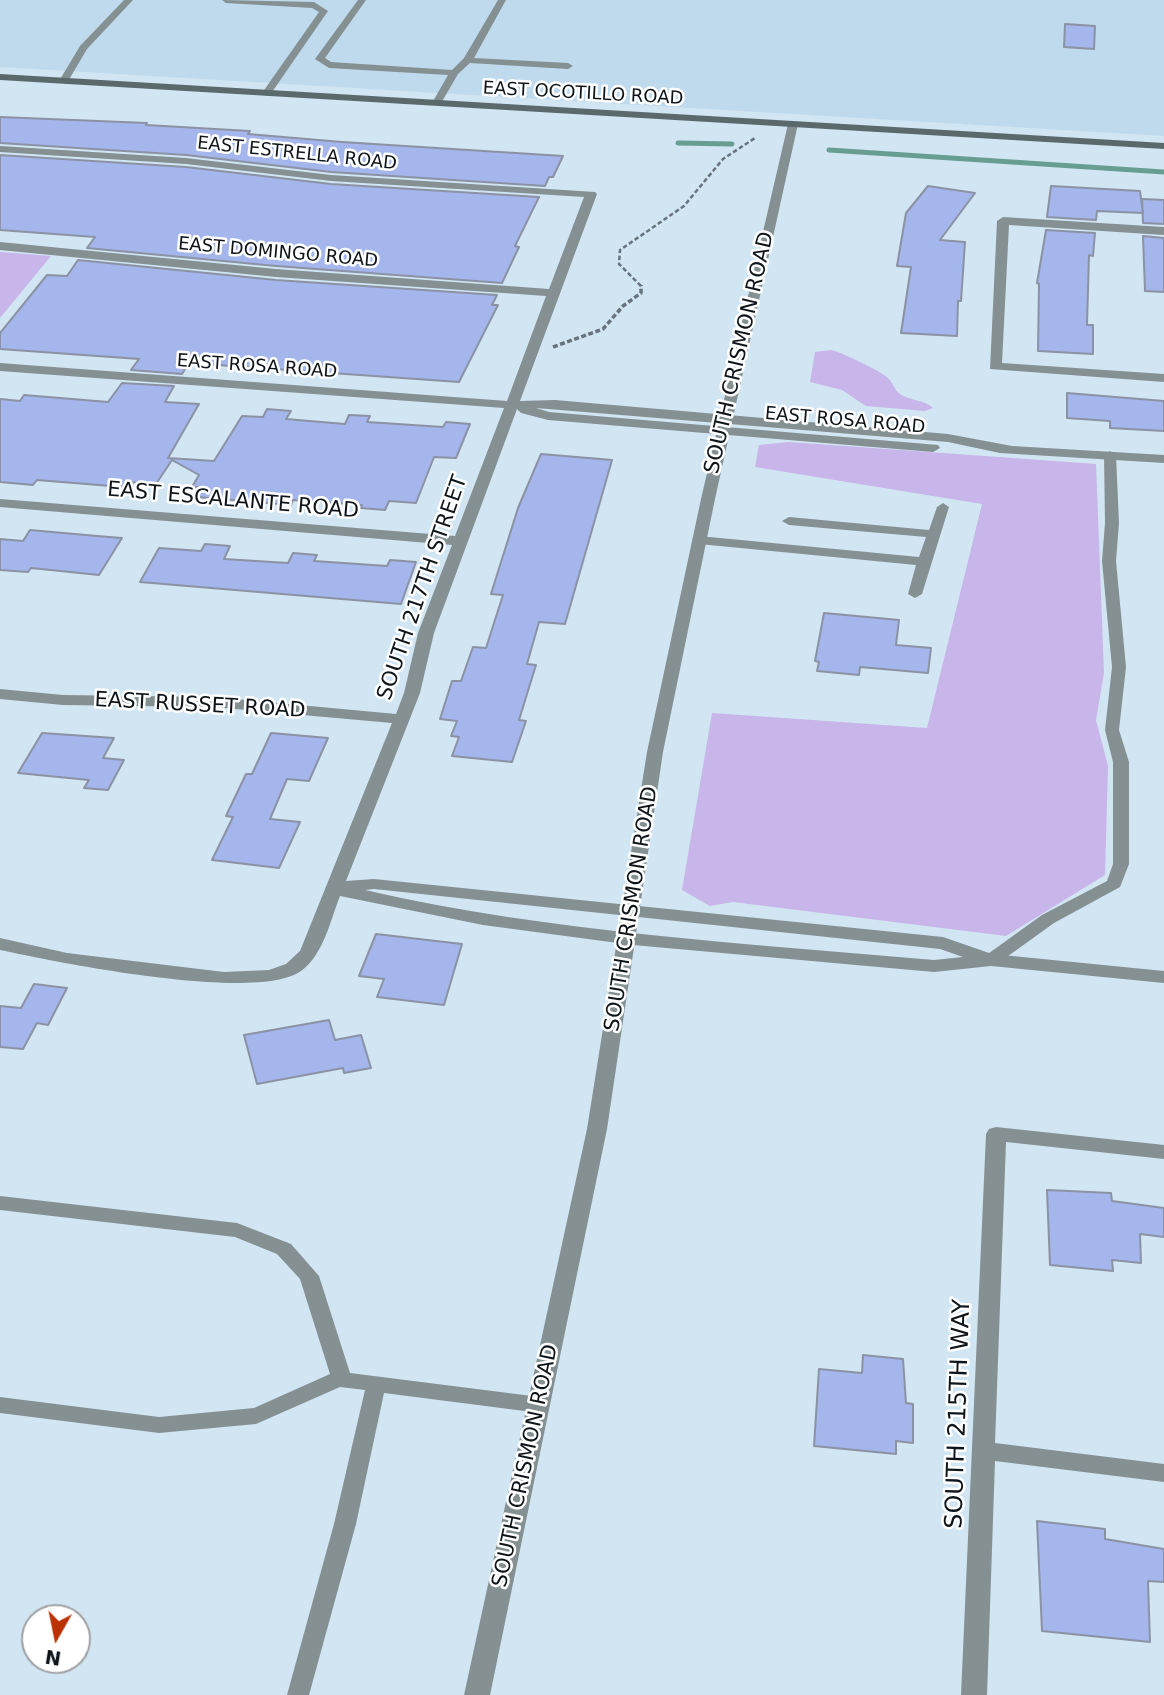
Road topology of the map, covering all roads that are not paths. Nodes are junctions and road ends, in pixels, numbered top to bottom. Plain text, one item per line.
1 (129, 0) edge
2 (226, 0) edge
3 (362, 0) edge
4 (502, 0) edge
5 (468, 60) junction
6 (568, 66) dead end
7 (454, 73) junction
8 (0, 77) edge
9 (64, 81) junction
10 (267, 93) junction
11 (437, 103) junction
12 (793, 124) junction
13 (1164, 146) edge
14 (0, 149) edge
15 (591, 194) joint
16 (1164, 231) edge
17 (0, 246) edge
18 (552, 293) junction
19 (0, 367) edge
20 (1164, 378) edge
21 (512, 405) junction
22 (725, 424) junction
23 (1110, 455) junction
24 (1164, 459) edge
25 (0, 503) edge
26 (943, 507) dead end
27 (789, 521) dead end
28 (932, 534) junction
29 (699, 540) junction
30 (462, 541) junction
31 (924, 562) junction
32 (915, 594) dead end
33 (0, 694) edge
34 (400, 719) junction
35 (335, 889) junction
36 (629, 912) junction
37 (626, 936) junction
38 (0, 944) edge
39 (991, 960) junction
40 (1164, 977) edge
41 (1164, 1152) edge
42 (0, 1203) edge
43 (342, 1380) junction
44 (376, 1384) junction
45 (0, 1405) edge
46 (540, 1405) junction
47 (984, 1451) junction
48 (1164, 1474) edge
49 (298, 1695) edge
50 (477, 1695) edge
51 (974, 1695) edge

1 - 9 lane
2 - 10 lane
3 - 7 lane
4 - 5 lane
5 - 6 lane
5 - 7 lane
7 - 11 lane
8 - 9 main road, EAST OCOTILLO ROAD
9 - 10 main road, EAST OCOTILLO ROAD
10 - 11 main road, EAST OCOTILLO ROAD
11 - 12 main road, EAST OCOTILLO ROAD
12 - 13 main road, EAST OCOTILLO ROAD
12 - 22 street, SOUTH CRISMON ROAD
14 - 15 street, EAST ESTRELLA ROAD
15 - 18 street, SOUTH 217TH STREET
16 - 20 street
17 - 18 street, EAST DOMINGO ROAD
18 - 21 street, SOUTH 217TH STREET
19 - 21 street, EAST ROSA ROAD
21 - 22 street, EAST ROSA ROAD
21 - 30 street, SOUTH 217TH STREET
22 - 23 street, EAST ROSA ROAD
22 - 29 street, SOUTH CRISMON ROAD
23 - 24 street, EAST ROSA ROAD
23 - 39 lane
25 - 30 street, EAST ESCALANTE ROAD
26 - 28 lane
27 - 28 lane
28 - 31 lane
29 - 31 lane
29 - 36 street, SOUTH CRISMON ROAD
30 - 34 street, SOUTH 217TH STREET
31 - 32 lane
33 - 34 street, EAST RUSSET ROAD
34 - 35 street, SOUTH 217TH STREET
35 - 36 street
35 - 37 street
35 - 38 street, SOUTH 217TH STREET
36 - 37 street, SOUTH CRISMON ROAD
36 - 39 street
37 - 39 street
37 - 46 street, SOUTH CRISMON ROAD
39 - 40 street
41 - 47 street, SOUTH 215TH WAY
42 - 43 lane
43 - 44 lane
43 - 45 lane
44 - 46 lane
44 - 49 lane
46 - 50 street, SOUTH CRISMON ROAD
47 - 48 street
47 - 51 street, SOUTH 215TH WAY

